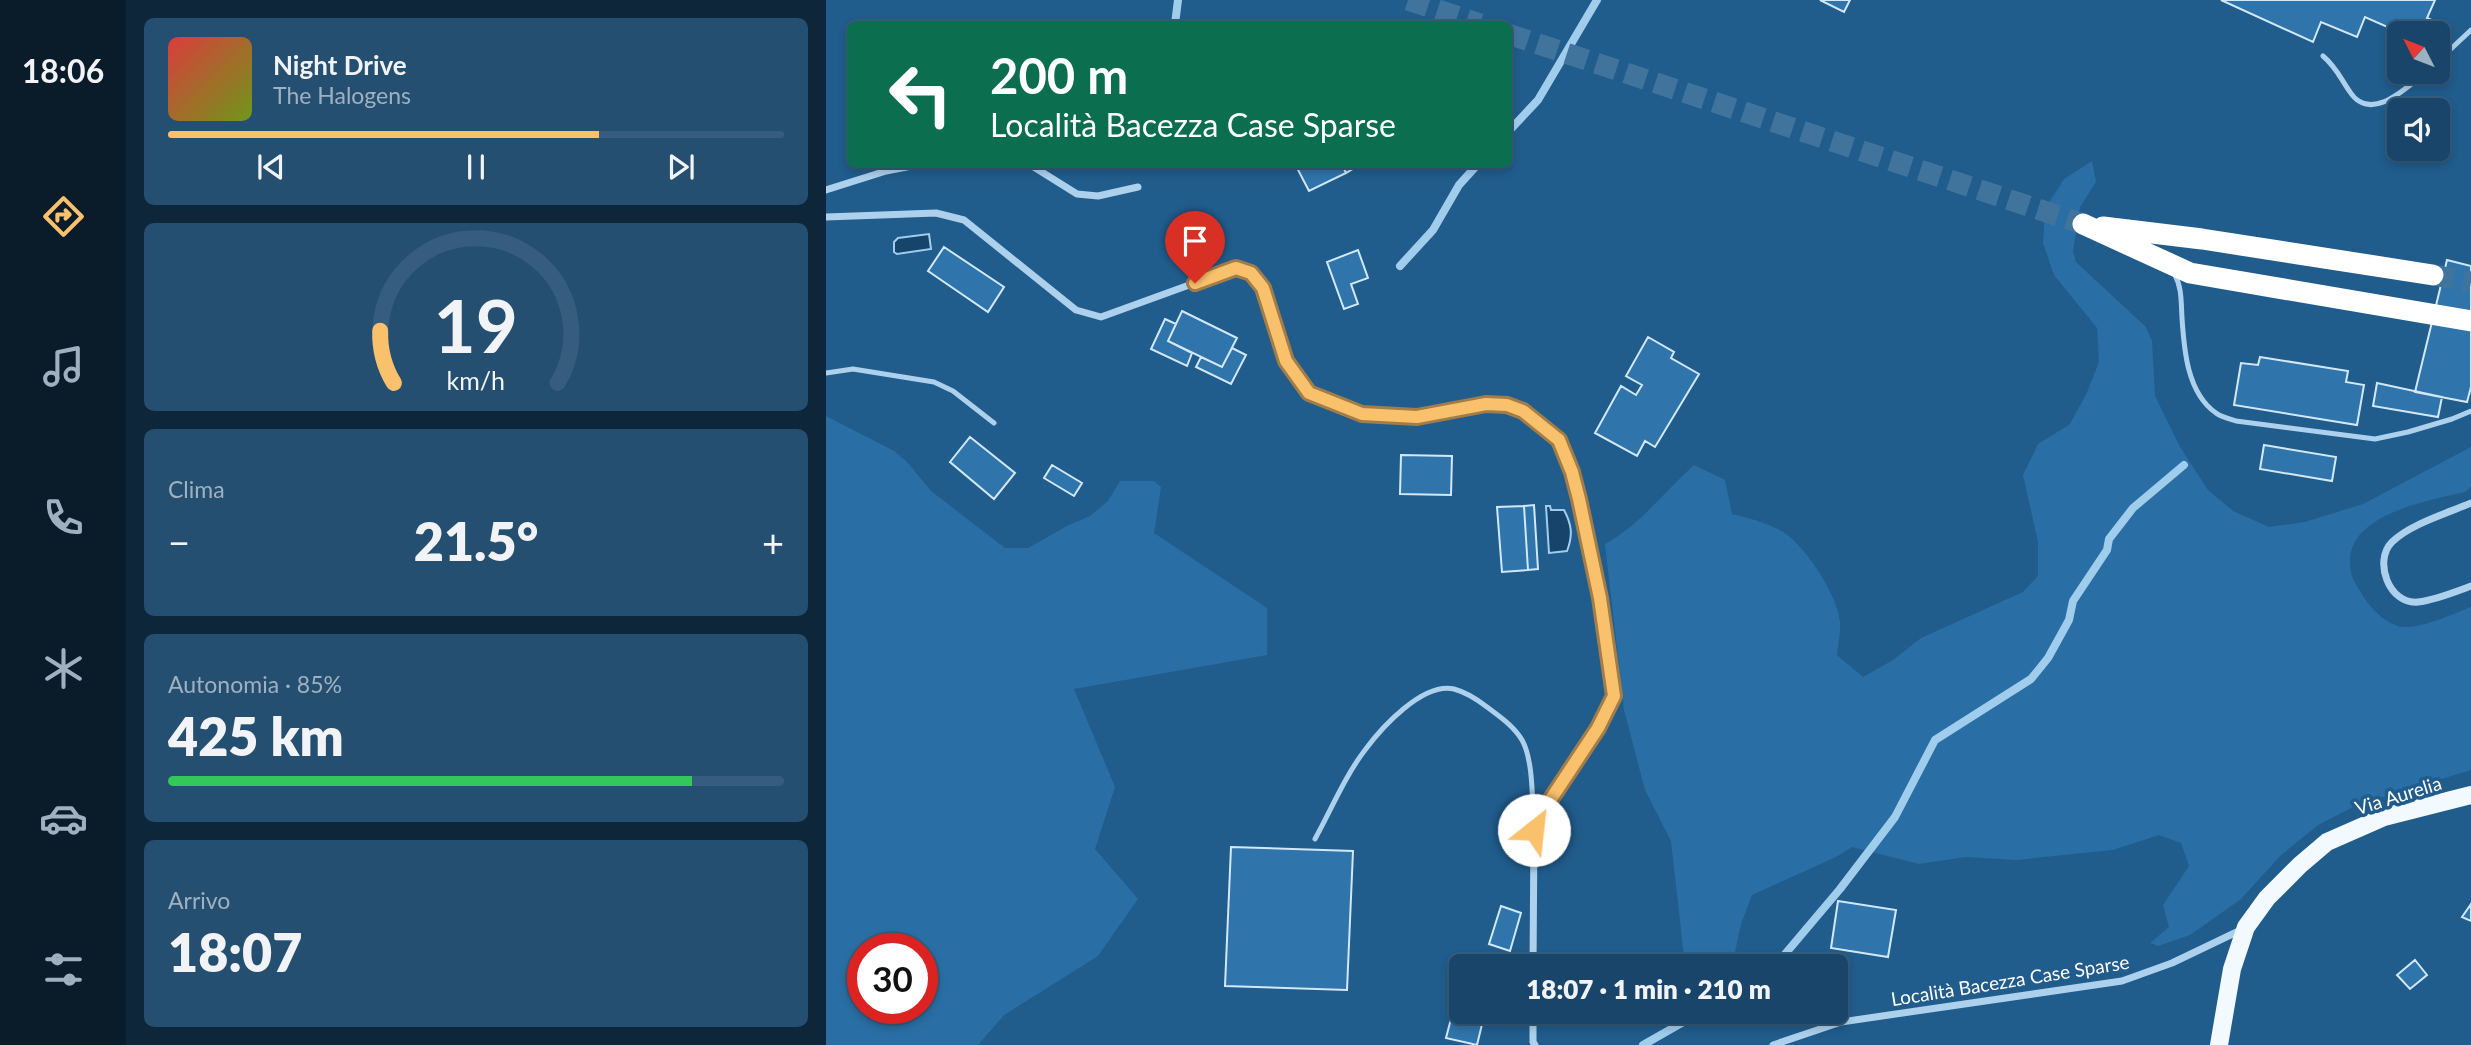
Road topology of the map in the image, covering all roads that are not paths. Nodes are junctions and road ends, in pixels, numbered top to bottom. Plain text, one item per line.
1 (2471, 30) edge
2 (2450, 50) edge
3 (2323, 56) dead end
4 (2410, 84) edge
5 (904, 168) edge
6 (1035, 168) edge
7 (1138, 187) dead end
8 (826, 190) edge
9 (826, 217) edge
10 (2168, 263) junction
11 (2433, 275) tunnel mouth
12 (2471, 321) edge
13 (826, 373) edge
14 (2471, 411) edge
15 (994, 423) dead end
16 (2471, 503) edge
17 (2471, 586) edge
18 (2471, 795) edge
19 (1534, 830) junction
20 (1315, 839) dead end
21 (2246, 927) junction
22 (1533, 954) edge
23 (1533, 1024) edge
24 (1535, 1045) edge
25 (1773, 1045) edge
26 (2219, 1045) edge

1 - 2 lane
3 - 4 lane
5 - 8 street
6 - 7 street
9 - 19 street
10 - 11 highway
10 - 12 highway
10 - 14 lane
13 - 15 lane
16 - 17 street
18 - 21 main road, Via Aurelia
19 - 20 lane
19 - 22 street
21 - 25 street, Località Bacezza Case Sparse
21 - 26 main road, Via Aurelia
23 - 24 street

